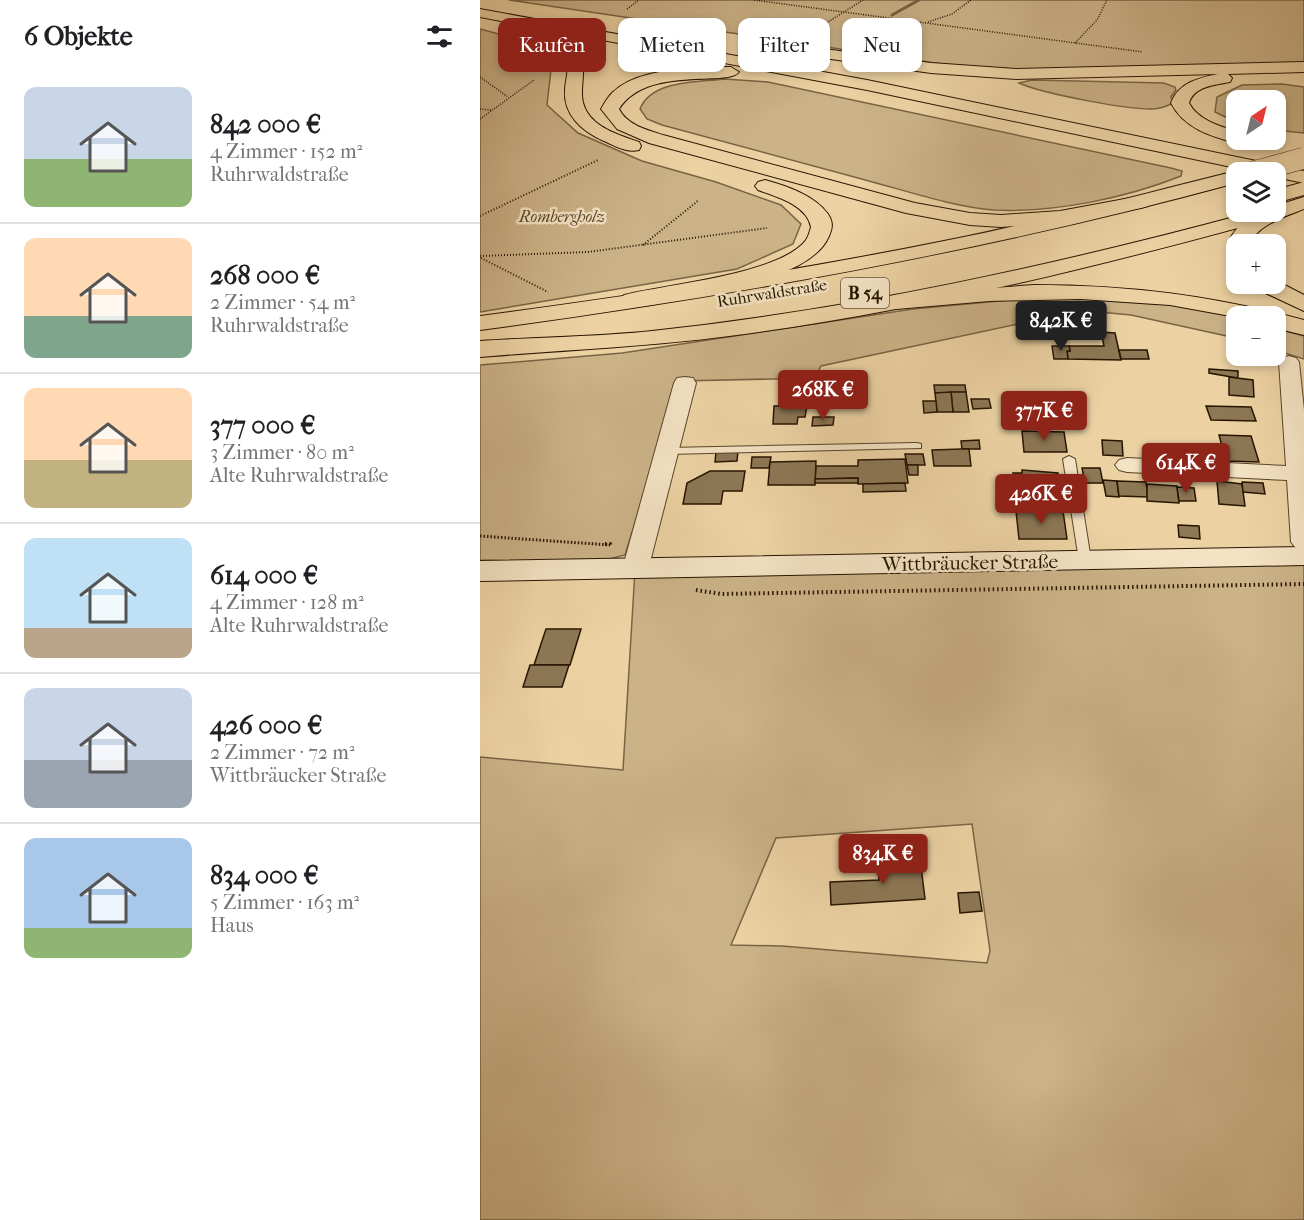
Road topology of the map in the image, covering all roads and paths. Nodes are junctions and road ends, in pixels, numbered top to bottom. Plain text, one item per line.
1 (639, 0) edge
2 (754, 0) edge
3 (801, 0) edge
4 (863, 0) edge
5 (972, 0) edge
6 (1107, 0) edge
7 (480, 4) edge
8 (793, 5) junction
9 (627, 9) dead end
10 (480, 13) edge
11 (845, 13) junction
12 (561, 17) junction
13 (882, 18) edge
14 (480, 20) edge
15 (830, 21) edge
16 (922, 22) edge
17 (618, 23) edge
18 (922, 23) edge
19 (1074, 44) junction
20 (1149, 53) dead end
21 (1304, 68) edge
22 (480, 77) edge
23 (1304, 78) edge
24 (798, 79) junction
25 (534, 80) dead end
26 (988, 88) dead end
27 (508, 97) junction
28 (480, 110) edge
29 (492, 110) junction
30 (480, 120) edge
31 (1171, 126) dead end
32 (1226, 132) edge
33 (1226, 137) edge
34 (1282, 150) edge
35 (1304, 156) edge
36 (598, 160) dead end
37 (1285, 162) edge
38 (1304, 163) edge
39 (1226, 170) edge
40 (1304, 173) edge
41 (1304, 177) edge
42 (1286, 178) edge
43 (1226, 180) edge
44 (1286, 186) edge
45 (1226, 195) edge
46 (1303, 195) edge
47 (1286, 196) edge
48 (699, 200) dead end
49 (1142, 202) junction
50 (1286, 205) edge
51 (1226, 210) edge
52 (480, 216) edge
53 (1233, 222) edge
54 (767, 228) dead end
55 (1244, 234) edge
56 (643, 246) junction
57 (480, 257) edge
58 (548, 292) dead end
59 (1284, 294) edge
60 (632, 300) junction
61 (896, 302) junction
62 (1304, 304) edge
63 (1226, 309) edge
64 (480, 323) edge
65 (1286, 323) edge
66 (1304, 328) edge
67 (483, 343) edge
68 (1289, 362) dead end
69 (685, 383) dead end
70 (917, 446) dead end
71 (667, 451) junction
72 (1069, 459) dead end
73 (1127, 465) dead end
74 (1300, 474) junction
75 (480, 536) edge
76 (1304, 542) edge
77 (1304, 556) edge
78 (1085, 560) junction
79 (635, 570) junction
80 (480, 572) edge
81 (1304, 584) edge
82 (689, 589) dead end

1 - 9 path
2 - 8 path
3 - 8 path
4 - 11 path
5 - 16 path
6 - 19 path
7 - 12 highway
8 - 11 path
10 - 41 highway
11 - 13 path
11 - 15 path
12 - 17 highway
12 - 38 highway
14 - 24 highway
14 - 60 highway
18 - 19 path
19 - 20 path
21 - 26 highway
22 - 27 path
23 - 32 highway
24 - 39 highway
24 - 49 highway
25 - 27 path
27 - 29 path
28 - 29 path
29 - 30 path
31 - 33 highway
34 - 35 highway
35 - 37 highway, bridge
36 - 52 path
40 - 42 highway
43 - 49 highway
44 - 46 highway
45 - 67 highway, Ruhrwaldstraße / B 54
46 - 47 highway
46 - 50 highway
46 - 55 highway
48 - 56 path
49 - 60 highway
51 - 67 highway, B 54
53 - 61 highway
54 - 56 path
56 - 57 path
57 - 58 path
59 - 62 highway
60 - 64 highway
61 - 63 highway
61 - 67 highway
65 - 66 highway
68 - 74 street
69 - 71 street
70 - 71 lane
71 - 79 street
72 - 78 lane
73 - 74 street
74 - 76 street
75 - 79 path
77 - 78 main road, Wittbräucker Straße
78 - 79 main road, Wittbräucker Straße
79 - 80 main road, Wittbräucker Straße
81 - 82 path

